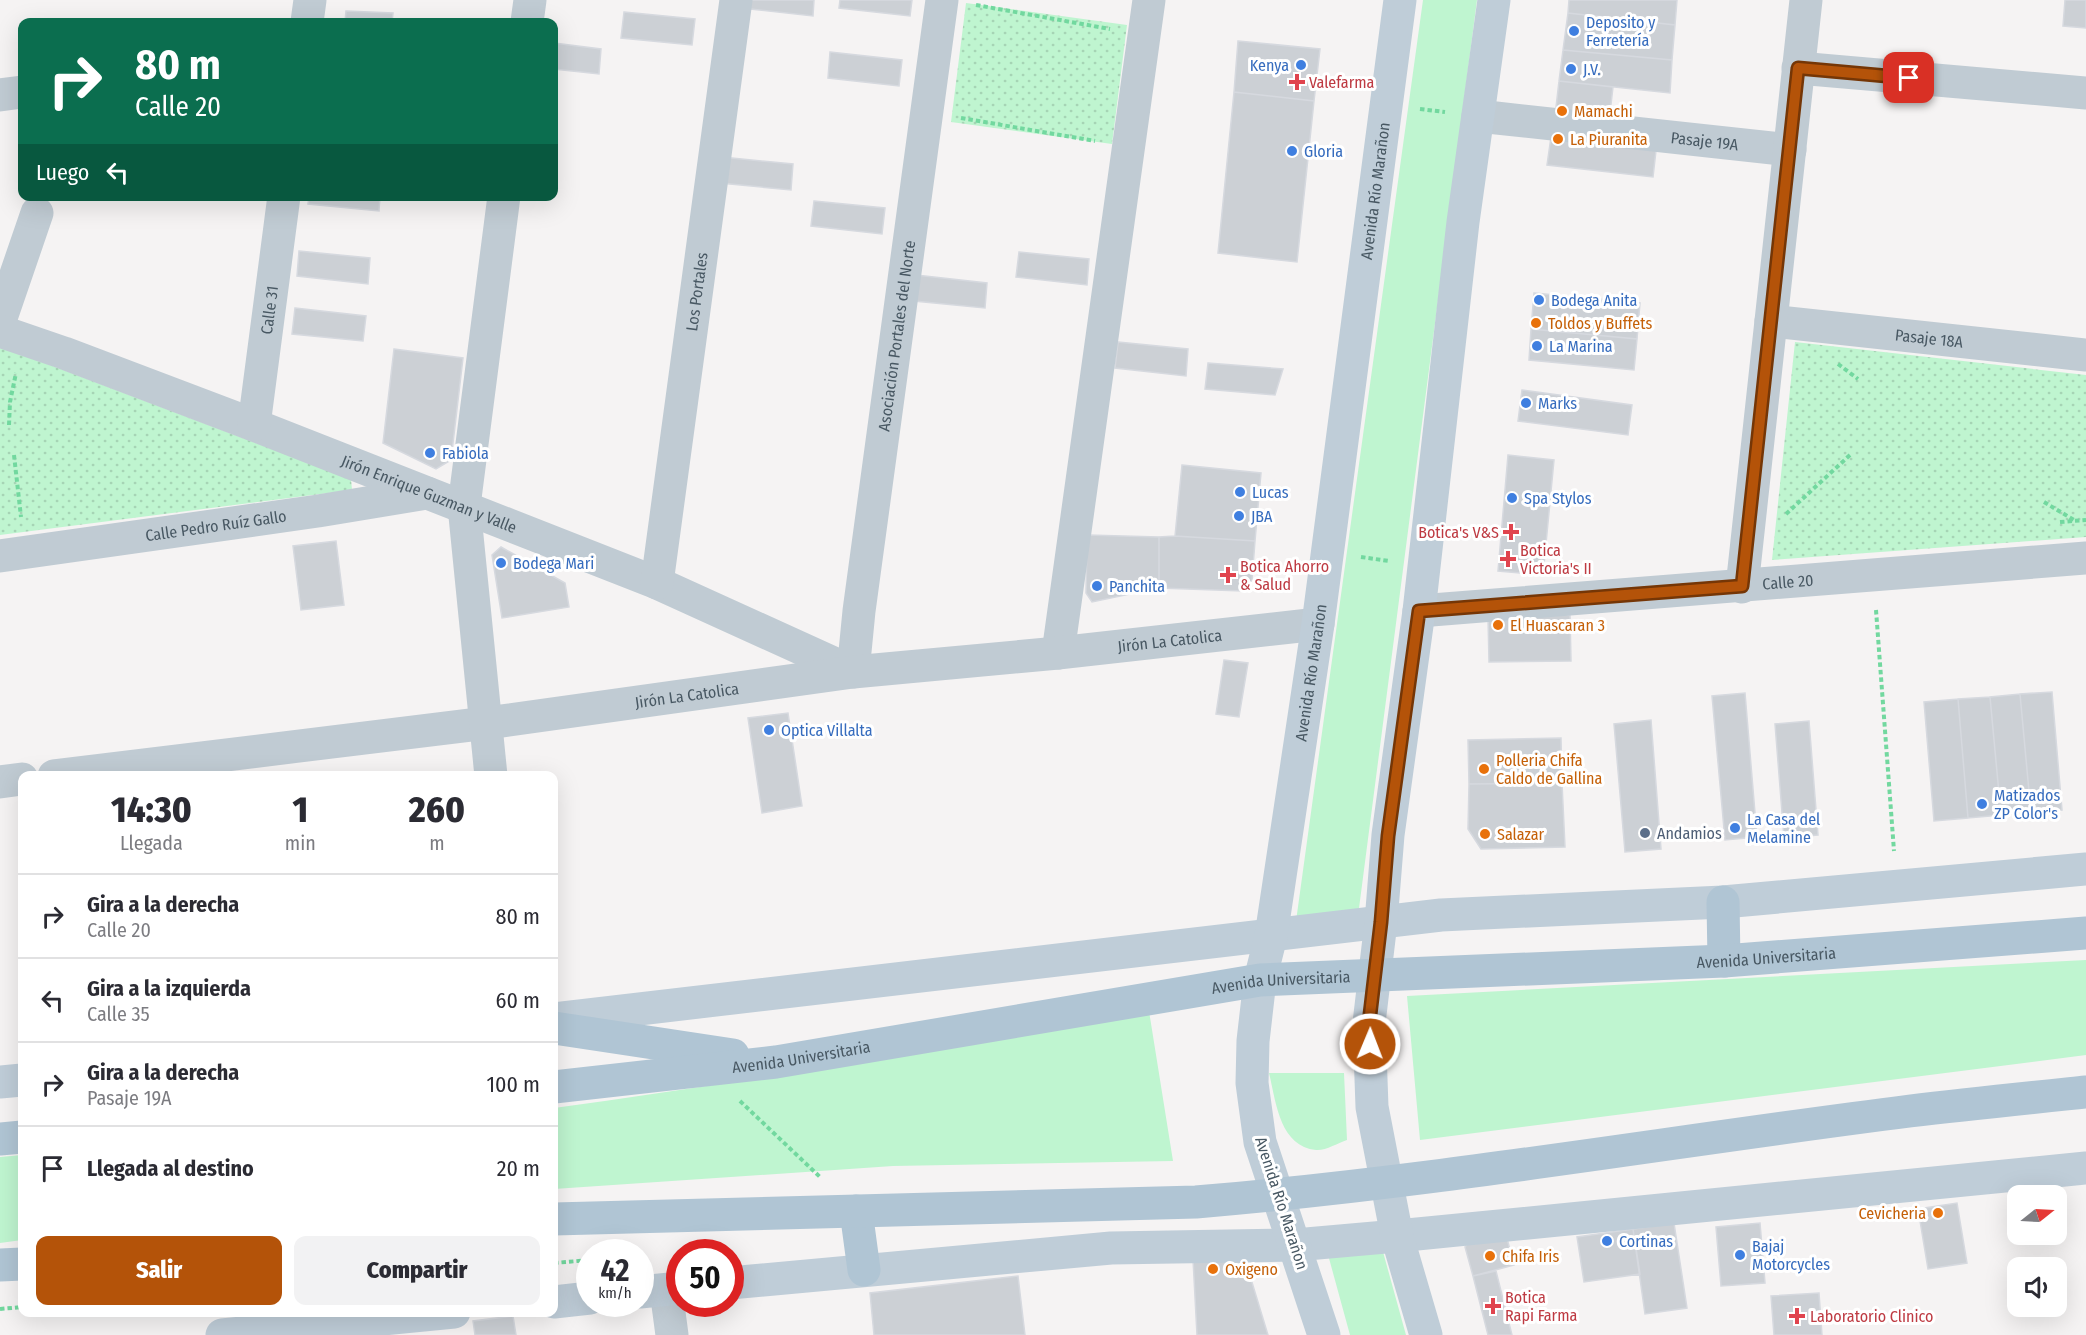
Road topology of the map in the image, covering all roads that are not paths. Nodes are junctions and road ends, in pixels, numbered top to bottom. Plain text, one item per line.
1 (310, 0) edge
2 (530, 0) edge
3 (736, 0) edge
4 (1149, 0) edge
5 (1400, 0) edge
6 (1494, 0) edge
7 (1806, 0) edge
8 (957, 2) edge
9 (308, 18) edge
10 (528, 18) edge
11 (1798, 68) junction
12 (18, 92) edge
13 (2086, 93) edge
14 (0, 94) edge
15 (1478, 116) junction
16 (1790, 150) junction
17 (283, 201) edge
18 (503, 201) edge
19 (37, 213) dead end
20 (0, 321) edge
21 (1771, 321) junction
22 (0, 331) edge
23 (2086, 355) edge
24 (254, 425) junction
25 (429, 493) junction
26 (464, 506) junction
27 (0, 556) edge
28 (2086, 558) edge
29 (657, 583) junction
30 (1742, 586) junction
31 (1419, 611) junction
32 (1318, 624) junction
33 (1058, 654) junction
34 (853, 672) junction
35 (487, 723) junction
36 (95, 771) edge
37 (491, 771) edge
38 (18, 780) edge
39 (0, 782) edge
40 (2086, 869) edge
41 (1723, 902) junction
42 (1381, 922) junction
43 (2086, 933) edge
44 (1271, 936) junction
45 (1724, 961) junction
46 (1376, 975) junction
47 (1260, 980) junction
48 (558, 1019) edge
49 (558, 1029) edge
50 (776, 1062) junction
51 (18, 1080) edge
52 (0, 1082) edge
53 (558, 1087) edge
54 (2086, 1092) edge
55 (18, 1137) edge
56 (0, 1139) edge
57 (2086, 1168) edge
58 (1388, 1184) junction
59 (1278, 1195) junction
60 (856, 1211) junction
61 (558, 1219) edge
62 (1397, 1236) junction
63 (1295, 1245) junction
64 (18, 1264) edge
65 (0, 1265) edge
66 (864, 1270) junction
67 (744, 1282) edge
68 (662, 1290) edge
69 (576, 1300) edge
70 (558, 1302) edge
71 (426, 1317) edge
72 (397, 1322) edge
73 (222, 1335) edge
74 (672, 1335) edge
75 (1324, 1335) edge
76 (1426, 1335) edge

1 - 9 street
2 - 10 street
3 - 29 street, Los Portales
4 - 33 street
5 - 32 main road, Avenida Río Marañon
6 - 15 main road
7 - 11 street
8 - 34 street, Asociación Portales del Norte
11 - 13 street
11 - 16 street
12 - 14 street
15 - 16 street, Pasaje 19A
15 - 31 main road
16 - 21 street
17 - 24 street, Calle 31
18 - 26 street
19 - 20 street
21 - 23 street, Pasaje 18A
21 - 30 street
22 - 24 street, Jirón Enrique Guzman y Valle
24 - 25 street, Jirón Enrique Guzman y Valle
25 - 26 street, Jirón Enrique Guzman y Valle
25 - 27 street, Calle Pedro Ruíz Gallo
26 - 29 street, Jirón Enrique Guzman y Valle
26 - 35 street
28 - 30 street, Calle 20
29 - 34 street, Jirón Enrique Guzman y Valle
30 - 31 street, Calle 20
31 - 42 main road
32 - 33 street, Jirón La Catolica
32 - 44 main road, Avenida Río Marañon
33 - 34 street, Jirón La Catolica
34 - 35 street, Jirón La Catolica
35 - 36 street, Jirón La Catolica
35 - 37 street
38 - 39 street
40 - 41 main road
41 - 42 main road
41 - 45 main road
42 - 44 main road
42 - 46 main road
43 - 45 main road, Avenida Universitaria
44 - 47 main road, Avenida Río Marañon
44 - 48 main road
45 - 46 main road, Avenida Universitaria
46 - 47 main road, Avenida Universitaria
46 - 58 main road
47 - 50 main road, Avenida Universitaria
47 - 59 main road, Avenida Río Marañon
49 - 50 main road
50 - 53 main road, Avenida Universitaria
51 - 52 main road
54 - 58 main road
55 - 56 main road
57 - 62 main road
58 - 59 main road
58 - 62 main road
59 - 60 main road
59 - 63 main road, Avenida Río Marañon
60 - 61 main road
60 - 66 main road
62 - 63 main road
62 - 76 main road
63 - 66 main road
63 - 75 main road, Avenida Río Marañon
64 - 65 main road
66 - 67 main road
68 - 74 street
69 - 70 main road
71 - 72 main road
72 - 73 main road

